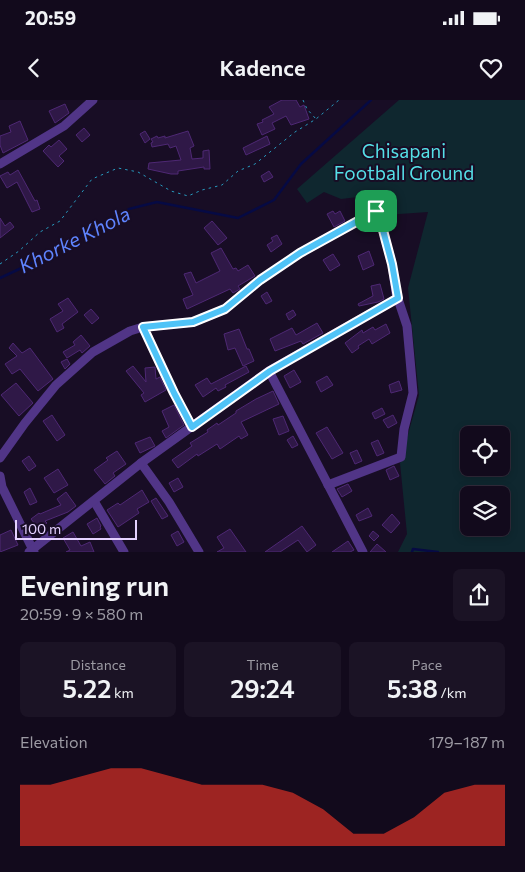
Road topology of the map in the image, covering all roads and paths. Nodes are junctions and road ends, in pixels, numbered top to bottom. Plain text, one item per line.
1 (94, 100) edge
2 (303, 100) edge
3 (339, 100) edge
4 (316, 119) junction
5 (0, 164) edge
6 (0, 264) edge
7 (398, 298) junction
8 (143, 327) junction
9 (270, 371) junction
10 (192, 427) junction
11 (0, 458) edge
12 (141, 463) junction
13 (0, 476) edge
14 (328, 485) junction
15 (94, 501) junction
16 (32, 551) edge
17 (124, 552) edge
18 (198, 552) edge
19 (363, 552) edge

1 - 5 street
2 - 4 path
3 - 4 path
4 - 6 path
7 - 8 street
7 - 9 street
7 - 14 street
8 - 10 street
8 - 11 street
9 - 10 street
9 - 14 street
10 - 12 street
12 - 15 street
12 - 18 street
13 - 16 street
14 - 19 street
15 - 16 street
15 - 17 street

